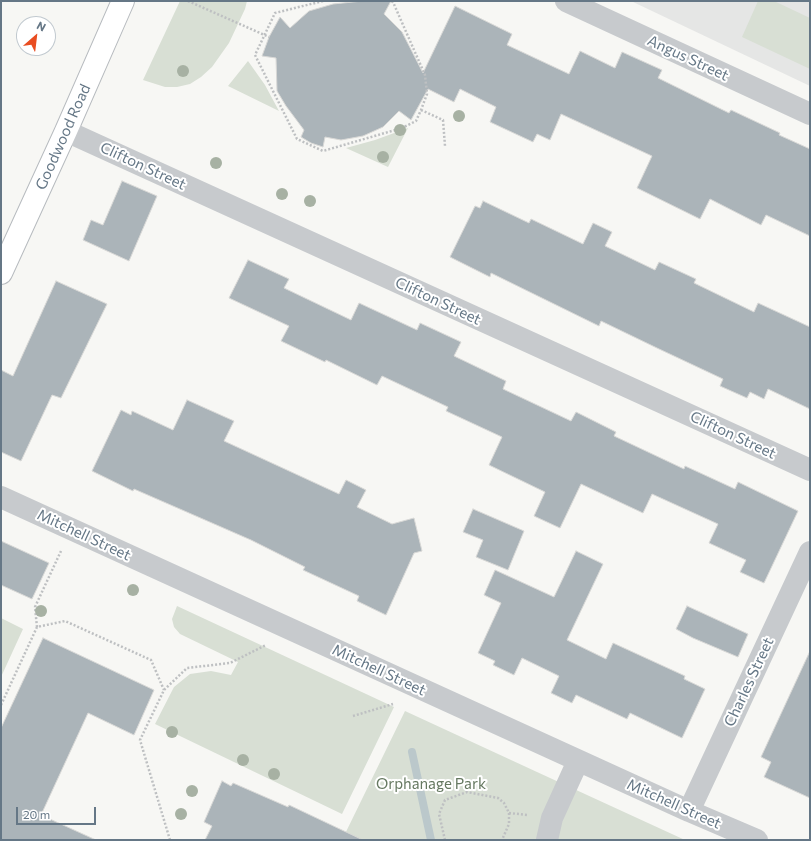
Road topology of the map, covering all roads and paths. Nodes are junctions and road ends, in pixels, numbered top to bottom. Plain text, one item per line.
1 (123, 1) edge
2 (188, 1) edge
3 (323, 1) edge
4 (390, 1) edge
5 (566, 1) edge
6 (264, 35) junction
7 (269, 37) dead end
8 (421, 110) junction
9 (810, 114) edge
10 (66, 131) junction
11 (445, 146) dead end
12 (1, 273) edge
13 (810, 470) edge
14 (1, 497) edge
15 (62, 549) dead end
16 (810, 552) edge
17 (278, 624) junction
18 (37, 627) junction
19 (164, 690) junction
20 (397, 703) dead end
21 (1, 705) edge
22 (353, 716) dead end
23 (578, 761) junction
24 (689, 811) junction
25 (170, 840) edge
26 (445, 840) edge
27 (502, 840) edge
28 (547, 840) edge
29 (757, 840) edge

1 - 10 main road, Goodwood Road
2 - 6 path
3 - 6 path
4 - 8 path
5 - 9 street, Angus Street
6 - 7 path
6 - 8 path
8 - 11 path
10 - 12 main road, Goodwood Road
10 - 13 street, Clifton Street
14 - 17 street, Mitchell Street
15 - 18 path
16 - 24 street, Charles Street
17 - 19 path
17 - 23 street, Mitchell Street
18 - 19 path
18 - 21 path
19 - 25 path
20 - 22 path
23 - 24 street, Mitchell Street
23 - 28 street
24 - 29 street, Mitchell Street
26 - 27 path

